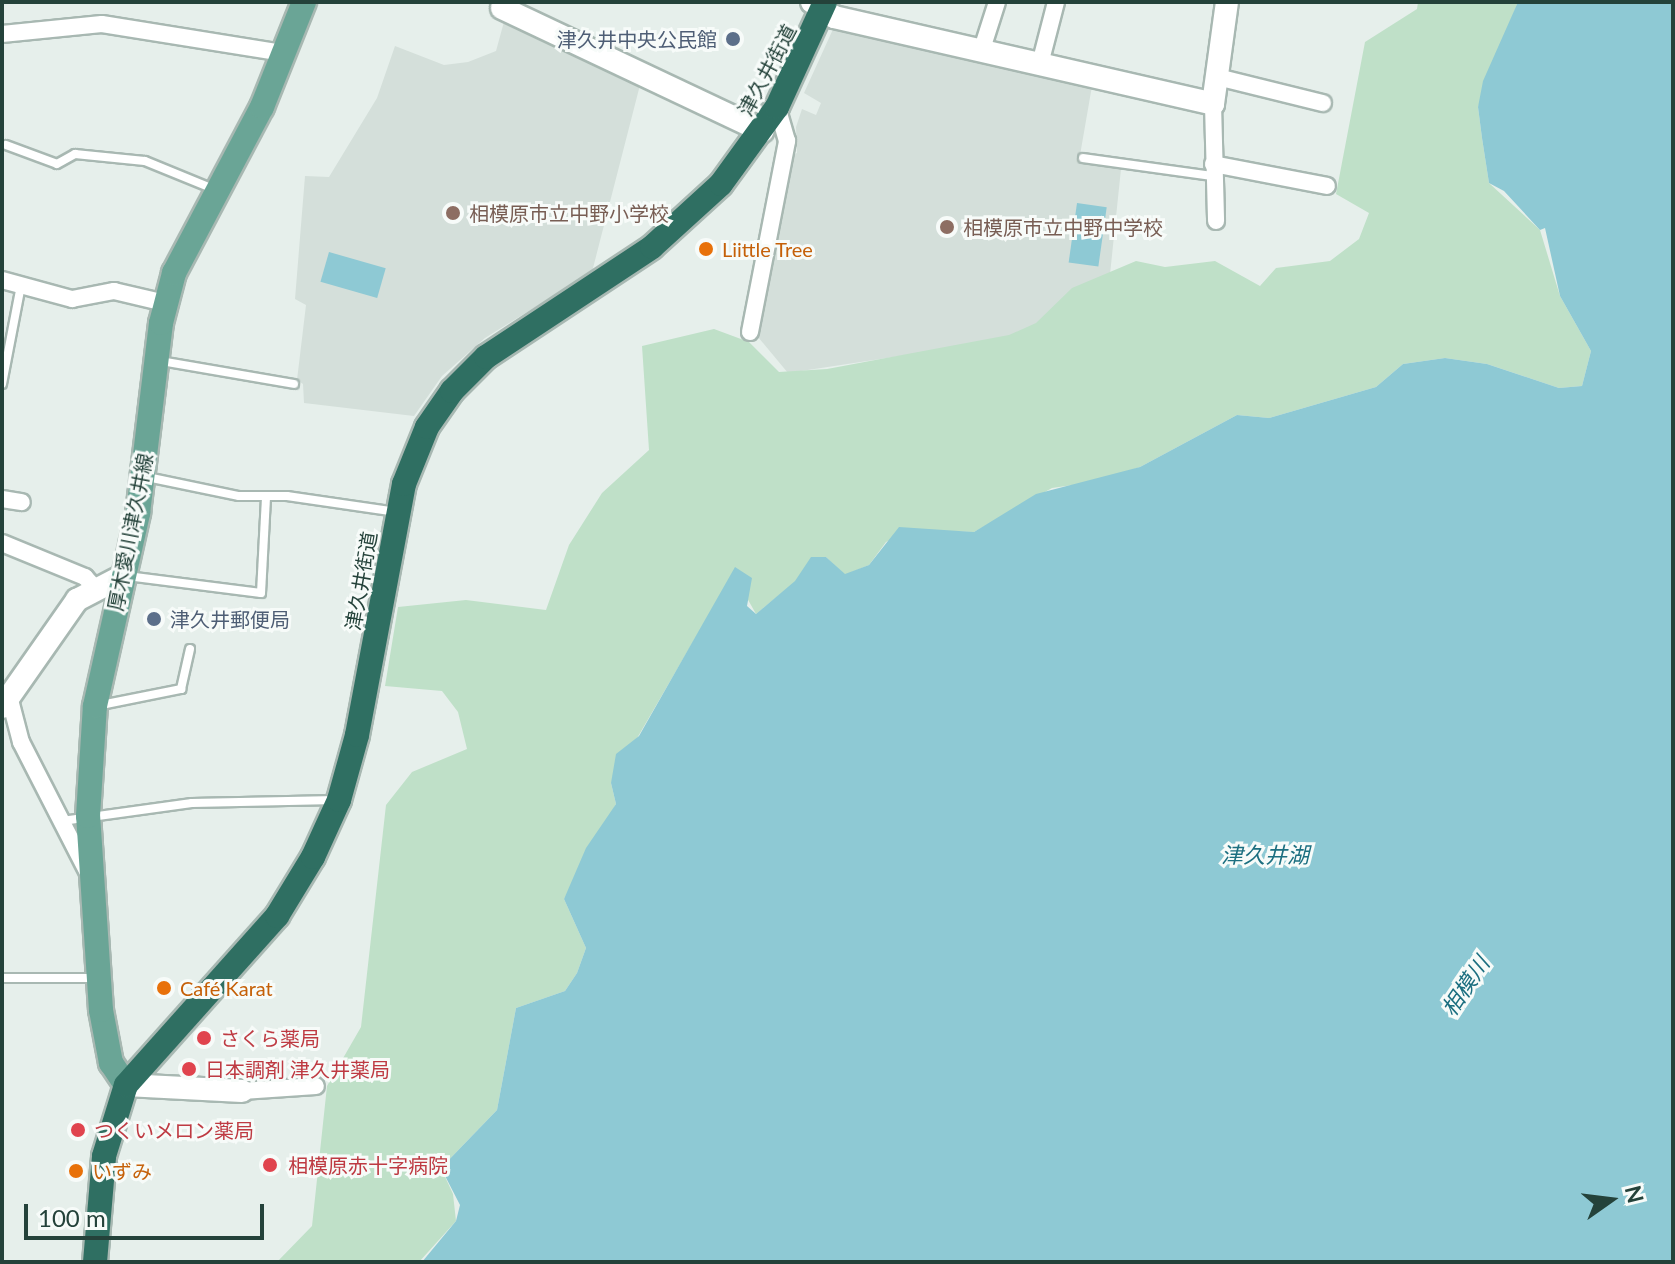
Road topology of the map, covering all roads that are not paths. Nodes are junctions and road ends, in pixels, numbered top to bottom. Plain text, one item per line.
1 (304, 2) edge
2 (997, 2) edge
3 (1056, 2) edge
4 (1227, 2) edge
5 (497, 4) edge
6 (820, 5) edge
7 (2, 34) edge
8 (982, 49) junction
9 (284, 53) junction
10 (1040, 64) junction
11 (1217, 77) junction
12 (1323, 103) dead end
13 (1213, 104) junction
14 (777, 107) junction
15 (762, 131) junction
16 (6, 145) dead end
17 (1083, 158) dead end
18 (1212, 170) junction
19 (1327, 186) dead end
20 (216, 190) junction
21 (1216, 221) dead end
22 (2, 280) edge
23 (21, 285) junction
24 (165, 303) junction
25 (750, 332) dead end
26 (157, 360) junction
27 (2, 384) edge
28 (294, 384) dead end
29 (143, 476) junction
30 (266, 498) junction
31 (2, 499) edge
32 (22, 502) dead end
33 (398, 512) junction
34 (2, 543) edge
35 (123, 576) junction
36 (94, 587) junction
37 (190, 649) dead end
38 (5, 702) edge
39 (95, 706) junction
40 (339, 800) junction
41 (88, 816) junction
42 (58, 822) junction
43 (93, 883) junction
44 (2, 978) edge
45 (100, 978) junction
46 (126, 1085) junction
47 (316, 1086) dead end
48 (242, 1091) joint
49 (95, 1262) edge

1 - 9 main road, 厚木愛川津久井線
2 - 8 street
3 - 10 street
4 - 11 street
5 - 15 street
6 - 8 street
6 - 14 highway, 津久井街道
7 - 9 street
8 - 10 street
9 - 20 main road, 厚木愛川津久井線
10 - 13 street
11 - 12 street
11 - 13 street
13 - 18 street
14 - 15 highway, 津久井街道
14 - 25 street
15 - 33 highway, 津久井街道
16 - 20 lane
17 - 18 lane
18 - 19 street
18 - 21 street
20 - 24 main road, 厚木愛川津久井線
22 - 23 street
23 - 24 street
23 - 27 lane
24 - 26 main road, 厚木愛川津久井線
26 - 28 lane
26 - 29 main road, 厚木愛川津久井線
29 - 30 lane
29 - 35 main road, 厚木愛川津久井線
30 - 33 lane
30 - 35 lane
31 - 32 street
33 - 40 highway, 津久井街道
34 - 36 street
35 - 36 street
35 - 39 main road, 厚木愛川津久井線
36 - 38 street
37 - 39 lane
38 - 42 street
39 - 41 main road, 厚木愛川津久井線
40 - 41 lane
40 - 46 highway, 津久井街道
41 - 42 lane
41 - 43 main road, 厚木愛川津久井線
42 - 43 street
43 - 45 main road, 厚木愛川津久井線
44 - 45 lane
45 - 46 main road, 厚木愛川津久井線
46 - 48 street
46 - 49 highway, 津久井街道
47 - 48 street

